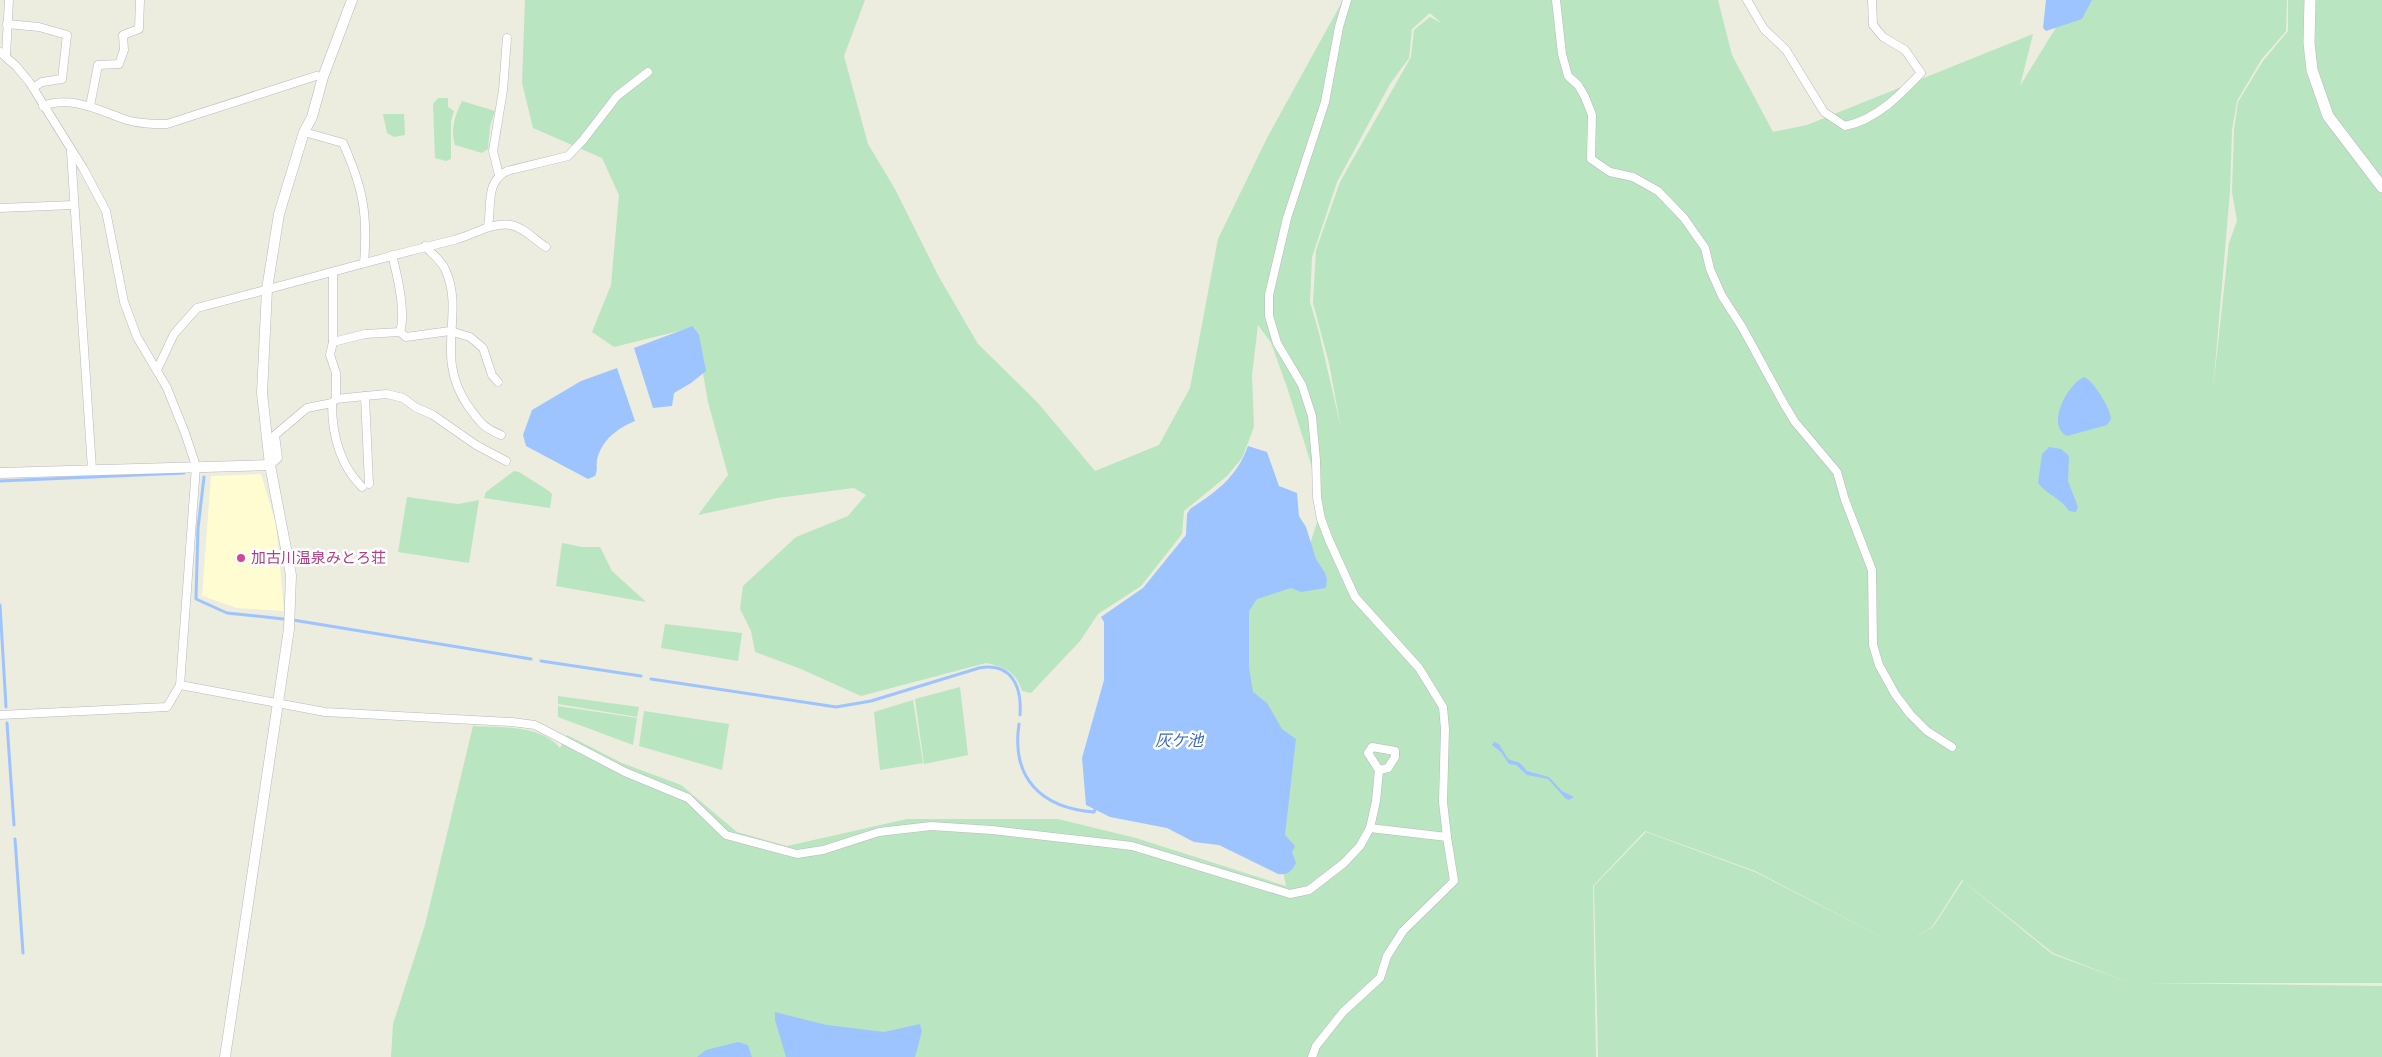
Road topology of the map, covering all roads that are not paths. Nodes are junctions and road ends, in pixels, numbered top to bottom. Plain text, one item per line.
1 (9, 0) edge
2 (140, 0) edge
3 (352, 0) edge
4 (1347, 0) edge
5 (1556, 0) edge
6 (1748, 0) edge
7 (1872, 0) edge
8 (2310, 0) edge
9 (8, 24) junction
10 (507, 38) dead end
11 (3, 54) edge
12 (648, 72) dead end
13 (323, 77) junction
14 (33, 88) junction
15 (43, 106) junction
16 (90, 106) junction
17 (304, 132) junction
18 (70, 148) junction
19 (499, 175) junction
20 (2382, 187) edge
21 (74, 205) junction
22 (0, 208) edge
23 (488, 226) junction
24 (425, 246) junction
25 (546, 248) dead end
26 (392, 255) junction
27 (364, 263) junction
28 (333, 272) junction
29 (267, 289) junction
30 (450, 331) junction
31 (400, 332) junction
32 (333, 342) junction
33 (157, 370) junction
34 (498, 382) dead end
35 (365, 396) junction
36 (334, 401) junction
37 (501, 435) dead end
38 (506, 460) dead end
39 (270, 465) junction
40 (196, 466) junction
41 (92, 469) junction
42 (0, 473) edge
43 (180, 685) junction
44 (277, 703) junction
45 (0, 715) edge
46 (1952, 747) dead end
47 (1379, 770) dead end
48 (1370, 828) junction
49 (1447, 837) junction
50 (225, 1057) edge
51 (1312, 1057) edge

1 - 9 street
2 - 16 street
3 - 13 street
4 - 49 street
5 - 46 street
6 - 7 street
8 - 20 main road
9 - 11 street
9 - 14 street
10 - 19 street
11 - 14 street
12 - 19 street
13 - 16 street
13 - 17 street
14 - 15 street
15 - 16 street
15 - 18 street
17 - 27 street
17 - 29 street
18 - 21 street
18 - 33 street
19 - 23 street
21 - 22 street
21 - 41 street
23 - 24 street
23 - 25 street
24 - 26 street
24 - 30 street
26 - 27 street
26 - 31 street
27 - 28 street
28 - 29 street
28 - 32 street
29 - 33 street
29 - 39 street
30 - 31 street
30 - 34 street
30 - 37 street
31 - 32 street
32 - 36 street
33 - 40 street
35 - 36 street
35 - 36 street
35 - 38 street
36 - 39 street
39 - 40 street
39 - 44 street
40 - 41 street
40 - 43 street
41 - 42 street
43 - 44 street
43 - 45 street
44 - 48 street
44 - 50 street
47 - 48 street
48 - 49 street
49 - 51 street

